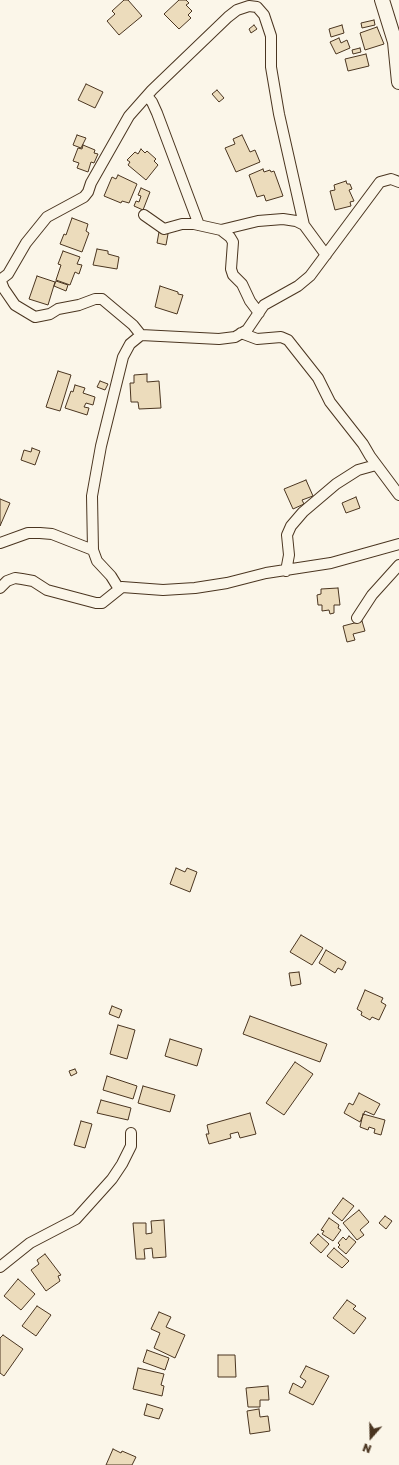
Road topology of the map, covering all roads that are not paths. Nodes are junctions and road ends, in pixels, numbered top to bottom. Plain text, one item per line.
1 (382, 0) edge
2 (397, 42) edge
3 (399, 82) edge
4 (147, 96) junction
5 (399, 182) edge
6 (144, 215) dead end
7 (200, 225) junction
8 (304, 225) junction
9 (221, 230) junction
10 (326, 255) junction
11 (0, 280) edge
12 (259, 312) junction
13 (241, 333) junction
14 (141, 335) junction
15 (376, 464) junction
16 (399, 495) edge
17 (0, 543) edge
18 (399, 544) edge
19 (93, 550) junction
20 (399, 565) edge
21 (286, 571) junction
22 (0, 588) edge
23 (119, 589) junction
24 (357, 618) dead end
25 (131, 1133) dead end
26 (0, 1267) edge

1 - 2 main road
2 - 3 main road
4 - 7 street
4 - 8 street
4 - 11 street
5 - 10 street
6 - 7 street
7 - 9 street
8 - 9 street
8 - 10 street
9 - 12 street
10 - 12 street
11 - 14 street
12 - 13 street
13 - 14 street
13 - 15 street
14 - 19 street
15 - 16 street
15 - 21 street
17 - 19 street
18 - 21 street
19 - 23 street
20 - 24 street
21 - 23 street
22 - 23 street
25 - 26 street

